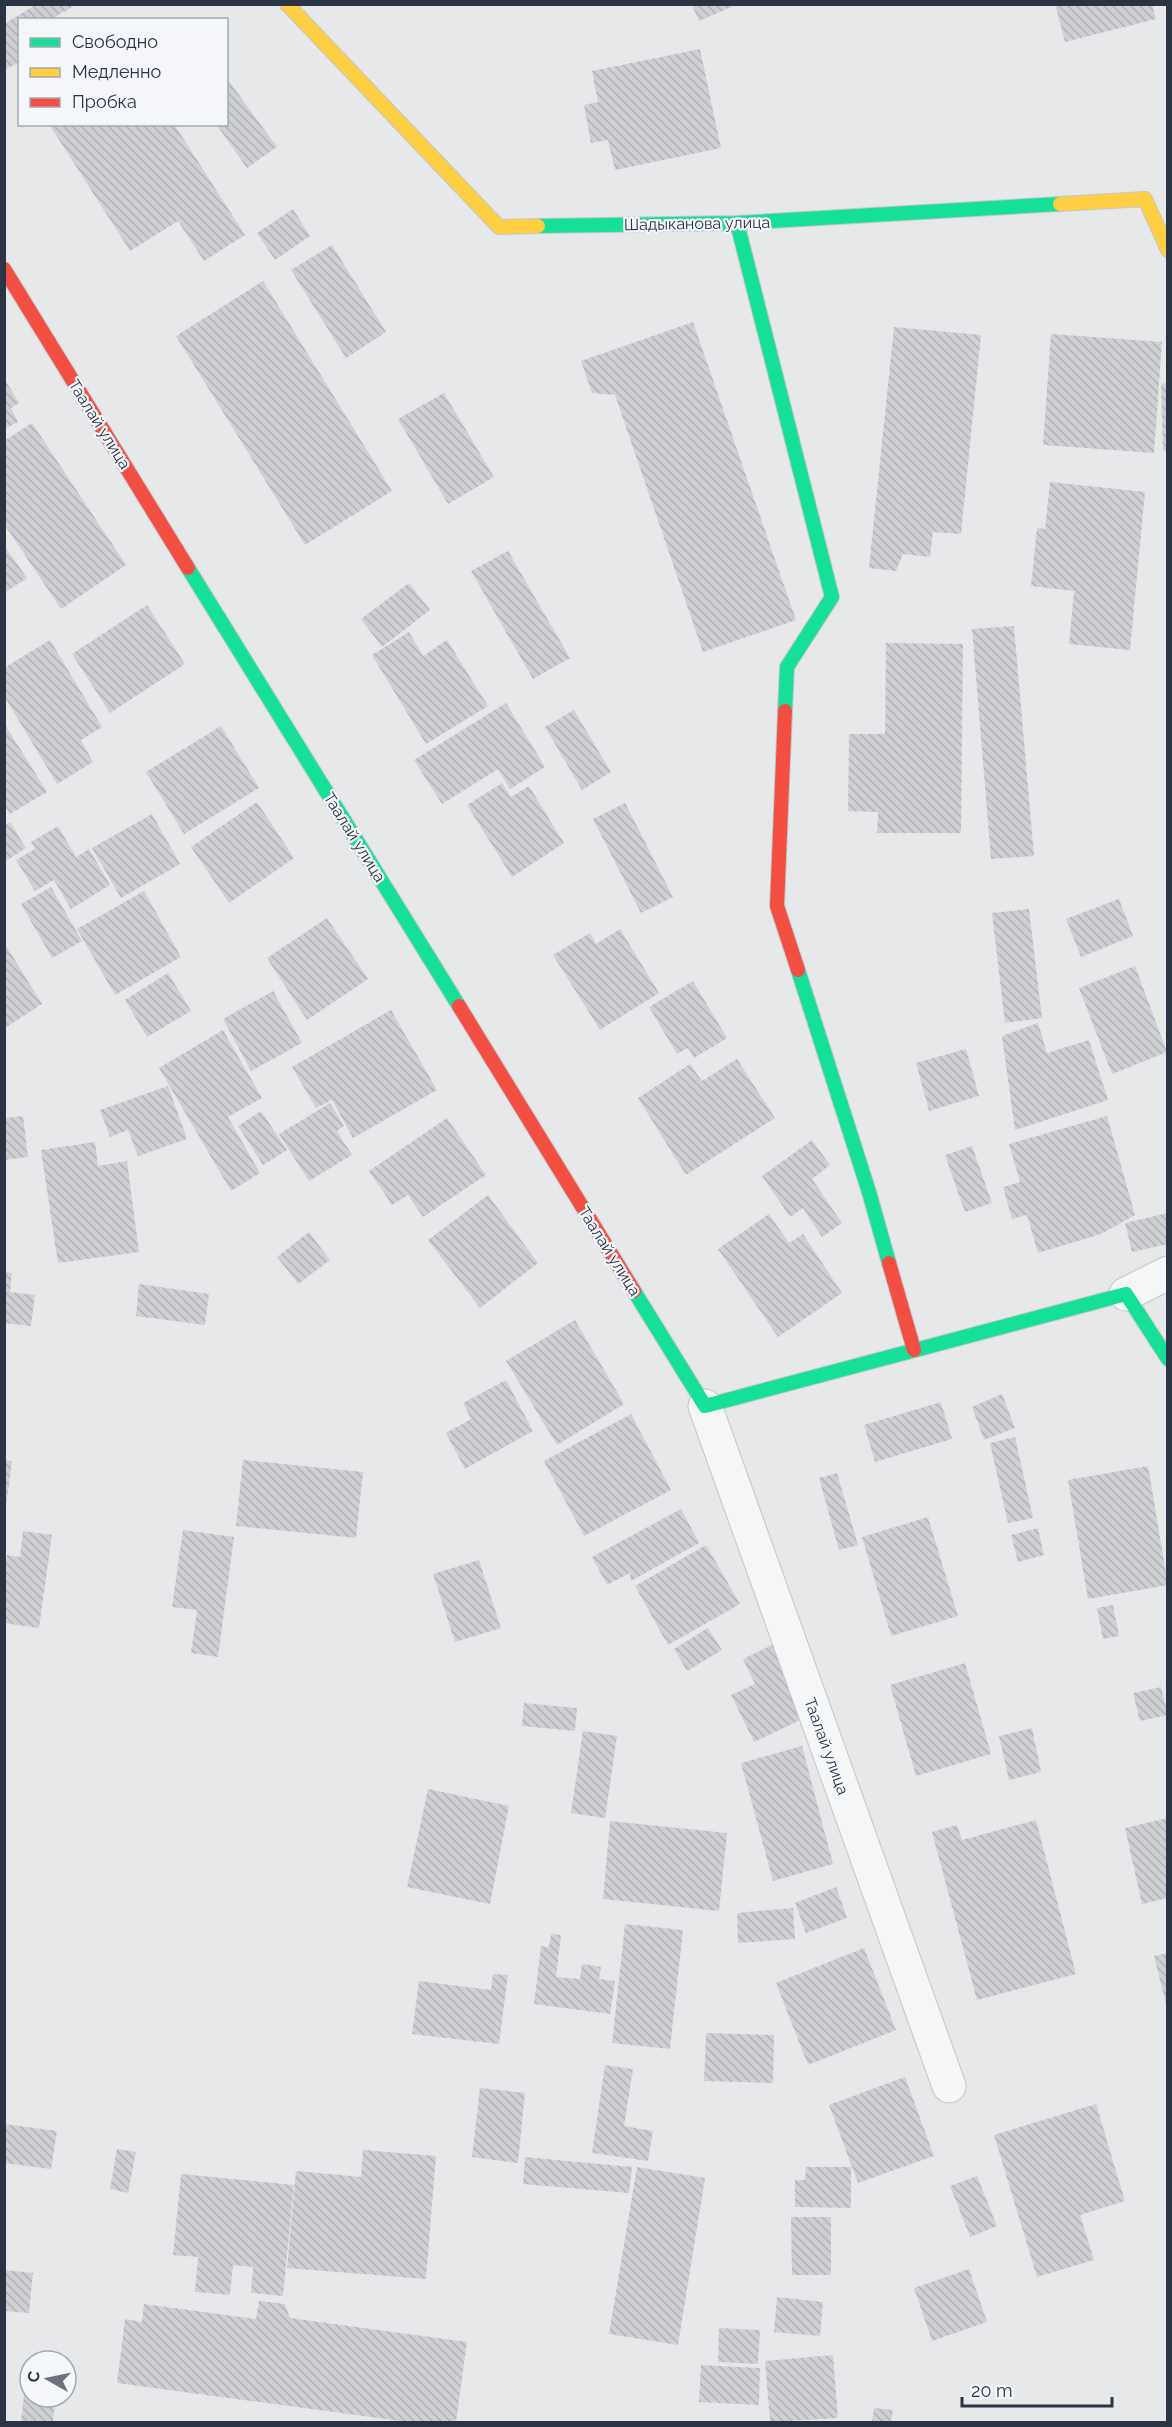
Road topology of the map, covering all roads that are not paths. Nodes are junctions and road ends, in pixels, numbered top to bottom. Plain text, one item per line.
1 (286, 4) edge
2 (737, 223) junction
3 (1167, 250) edge
4 (4, 269) edge
5 (1167, 1273) edge
6 (1126, 1294) junction
7 (914, 1350) junction
8 (1167, 1359) edge
9 (705, 1406) junction
10 (949, 2086) dead end

1 - 2 street, Шадыканова улица
2 - 3 street, Шадыканова улица
2 - 7 street
4 - 9 street, Таалай улица
5 - 6 street
6 - 7 street
6 - 8 street
7 - 9 street
9 - 10 street, Таалай улица

